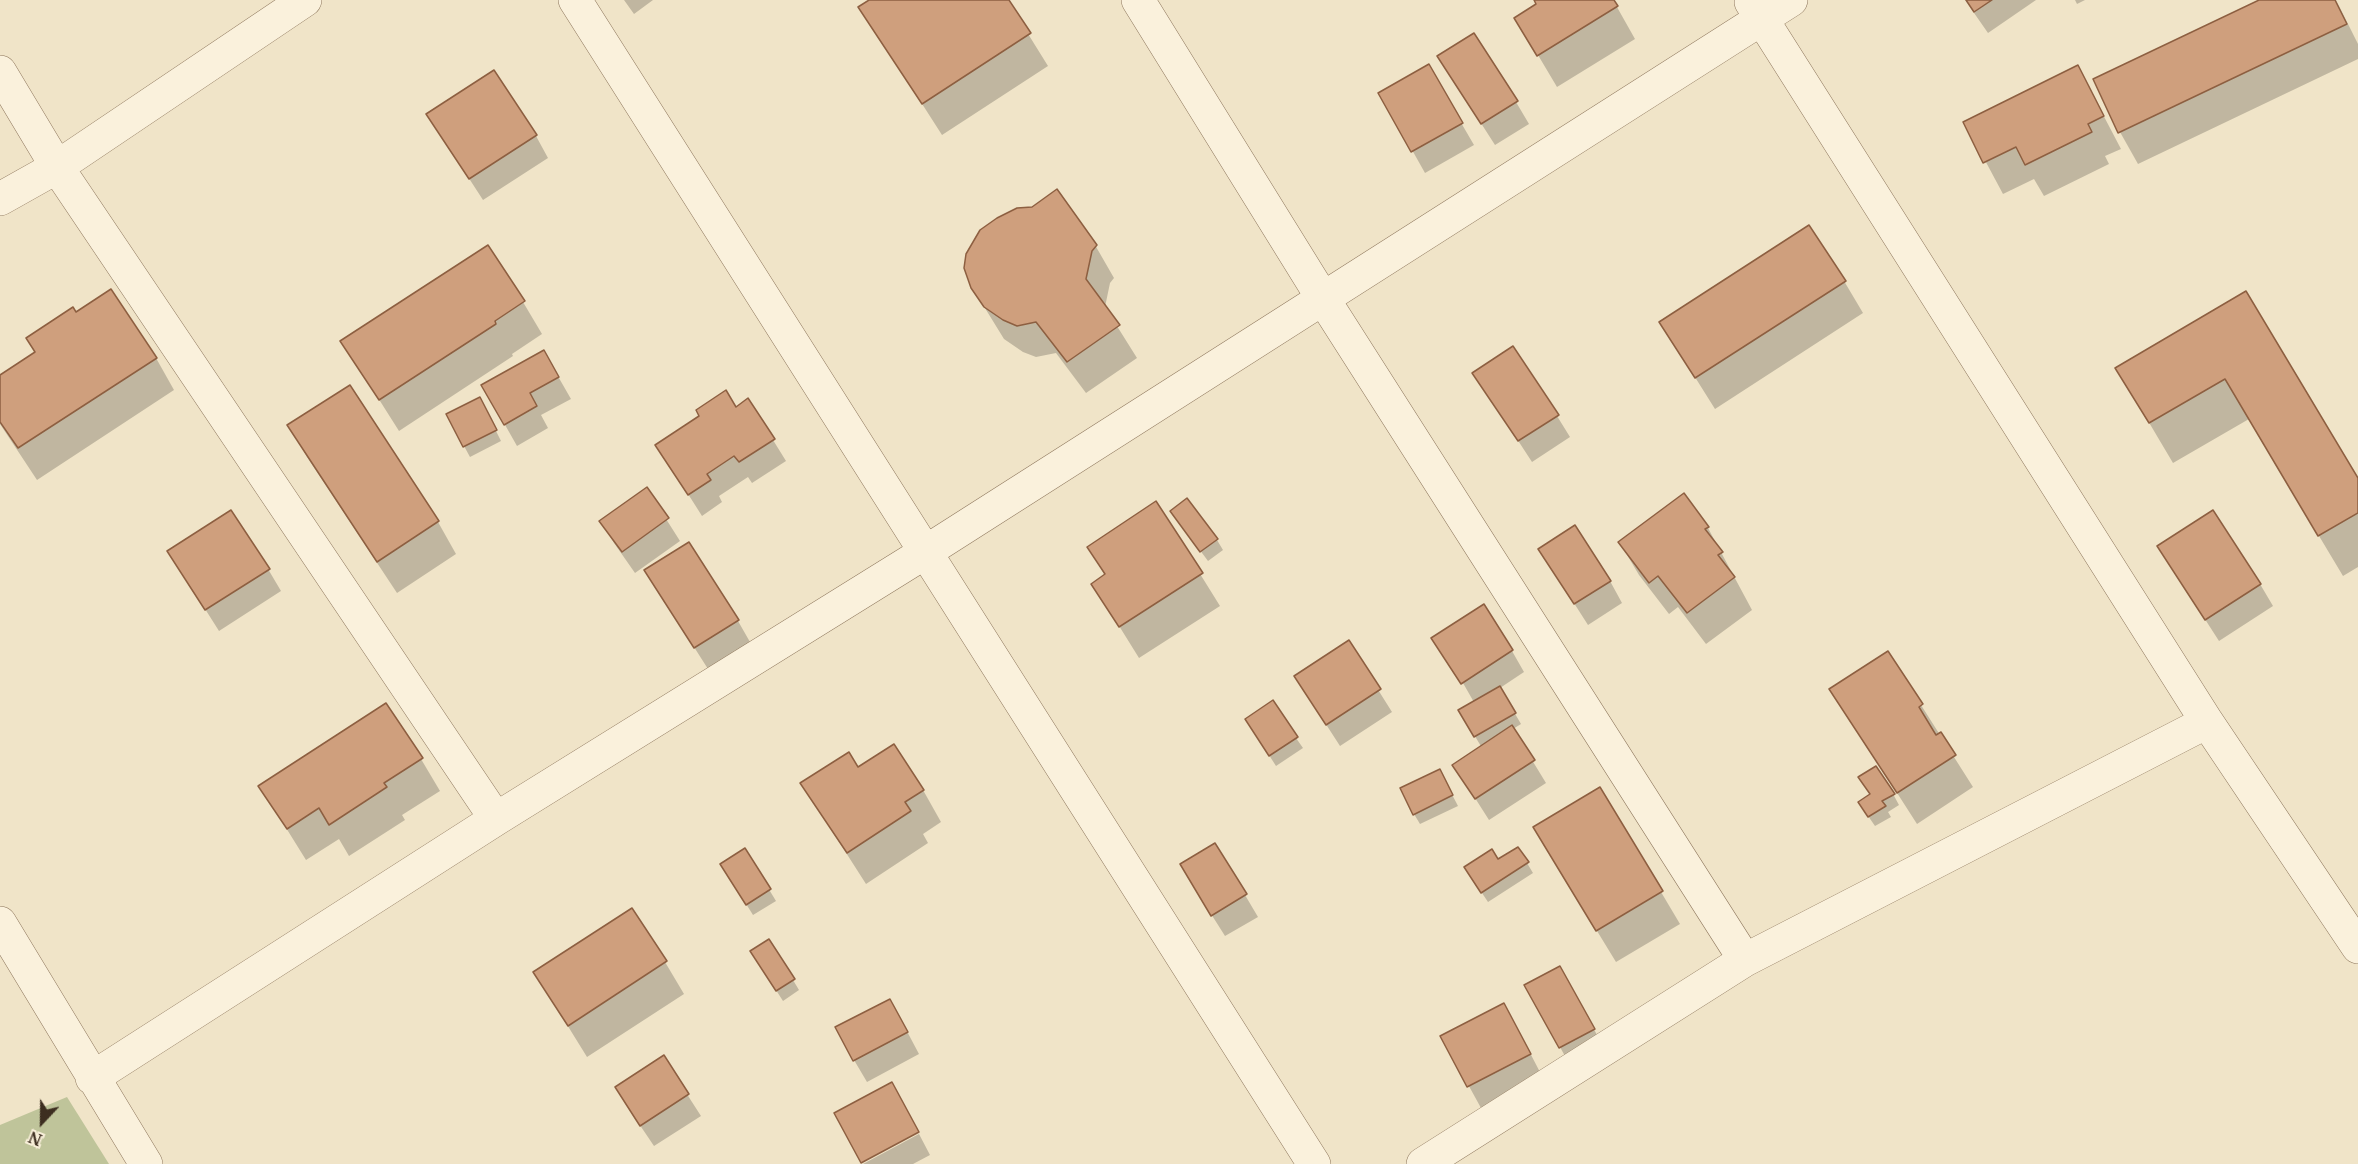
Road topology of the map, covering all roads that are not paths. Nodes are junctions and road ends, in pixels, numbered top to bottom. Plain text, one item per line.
1 (305, 0) edge
2 (575, 0) edge
3 (1138, 0) edge
4 (1791, 0) edge
5 (1756, 10) edge
6 (0, 72) edge
7 (57, 167) junction
8 (0, 199) edge
9 (1322, 297) junction
10 (924, 553) junction
11 (2207, 722) junction
12 (496, 819) junction
13 (0, 923) edge
14 (2358, 947) edge
15 (1745, 960) junction
16 (92, 1078) junction
17 (146, 1164) edge
18 (1314, 1164) edge
19 (1423, 1164) edge

1 - 7 street
2 - 10 street
3 - 9 street
4 - 5 street
5 - 9 street
5 - 11 street
6 - 7 street
7 - 8 street
7 - 12 street
9 - 10 street
9 - 15 street
10 - 12 street
10 - 18 street
11 - 14 street
11 - 15 street
12 - 16 street
13 - 16 street
15 - 19 street
16 - 17 street

